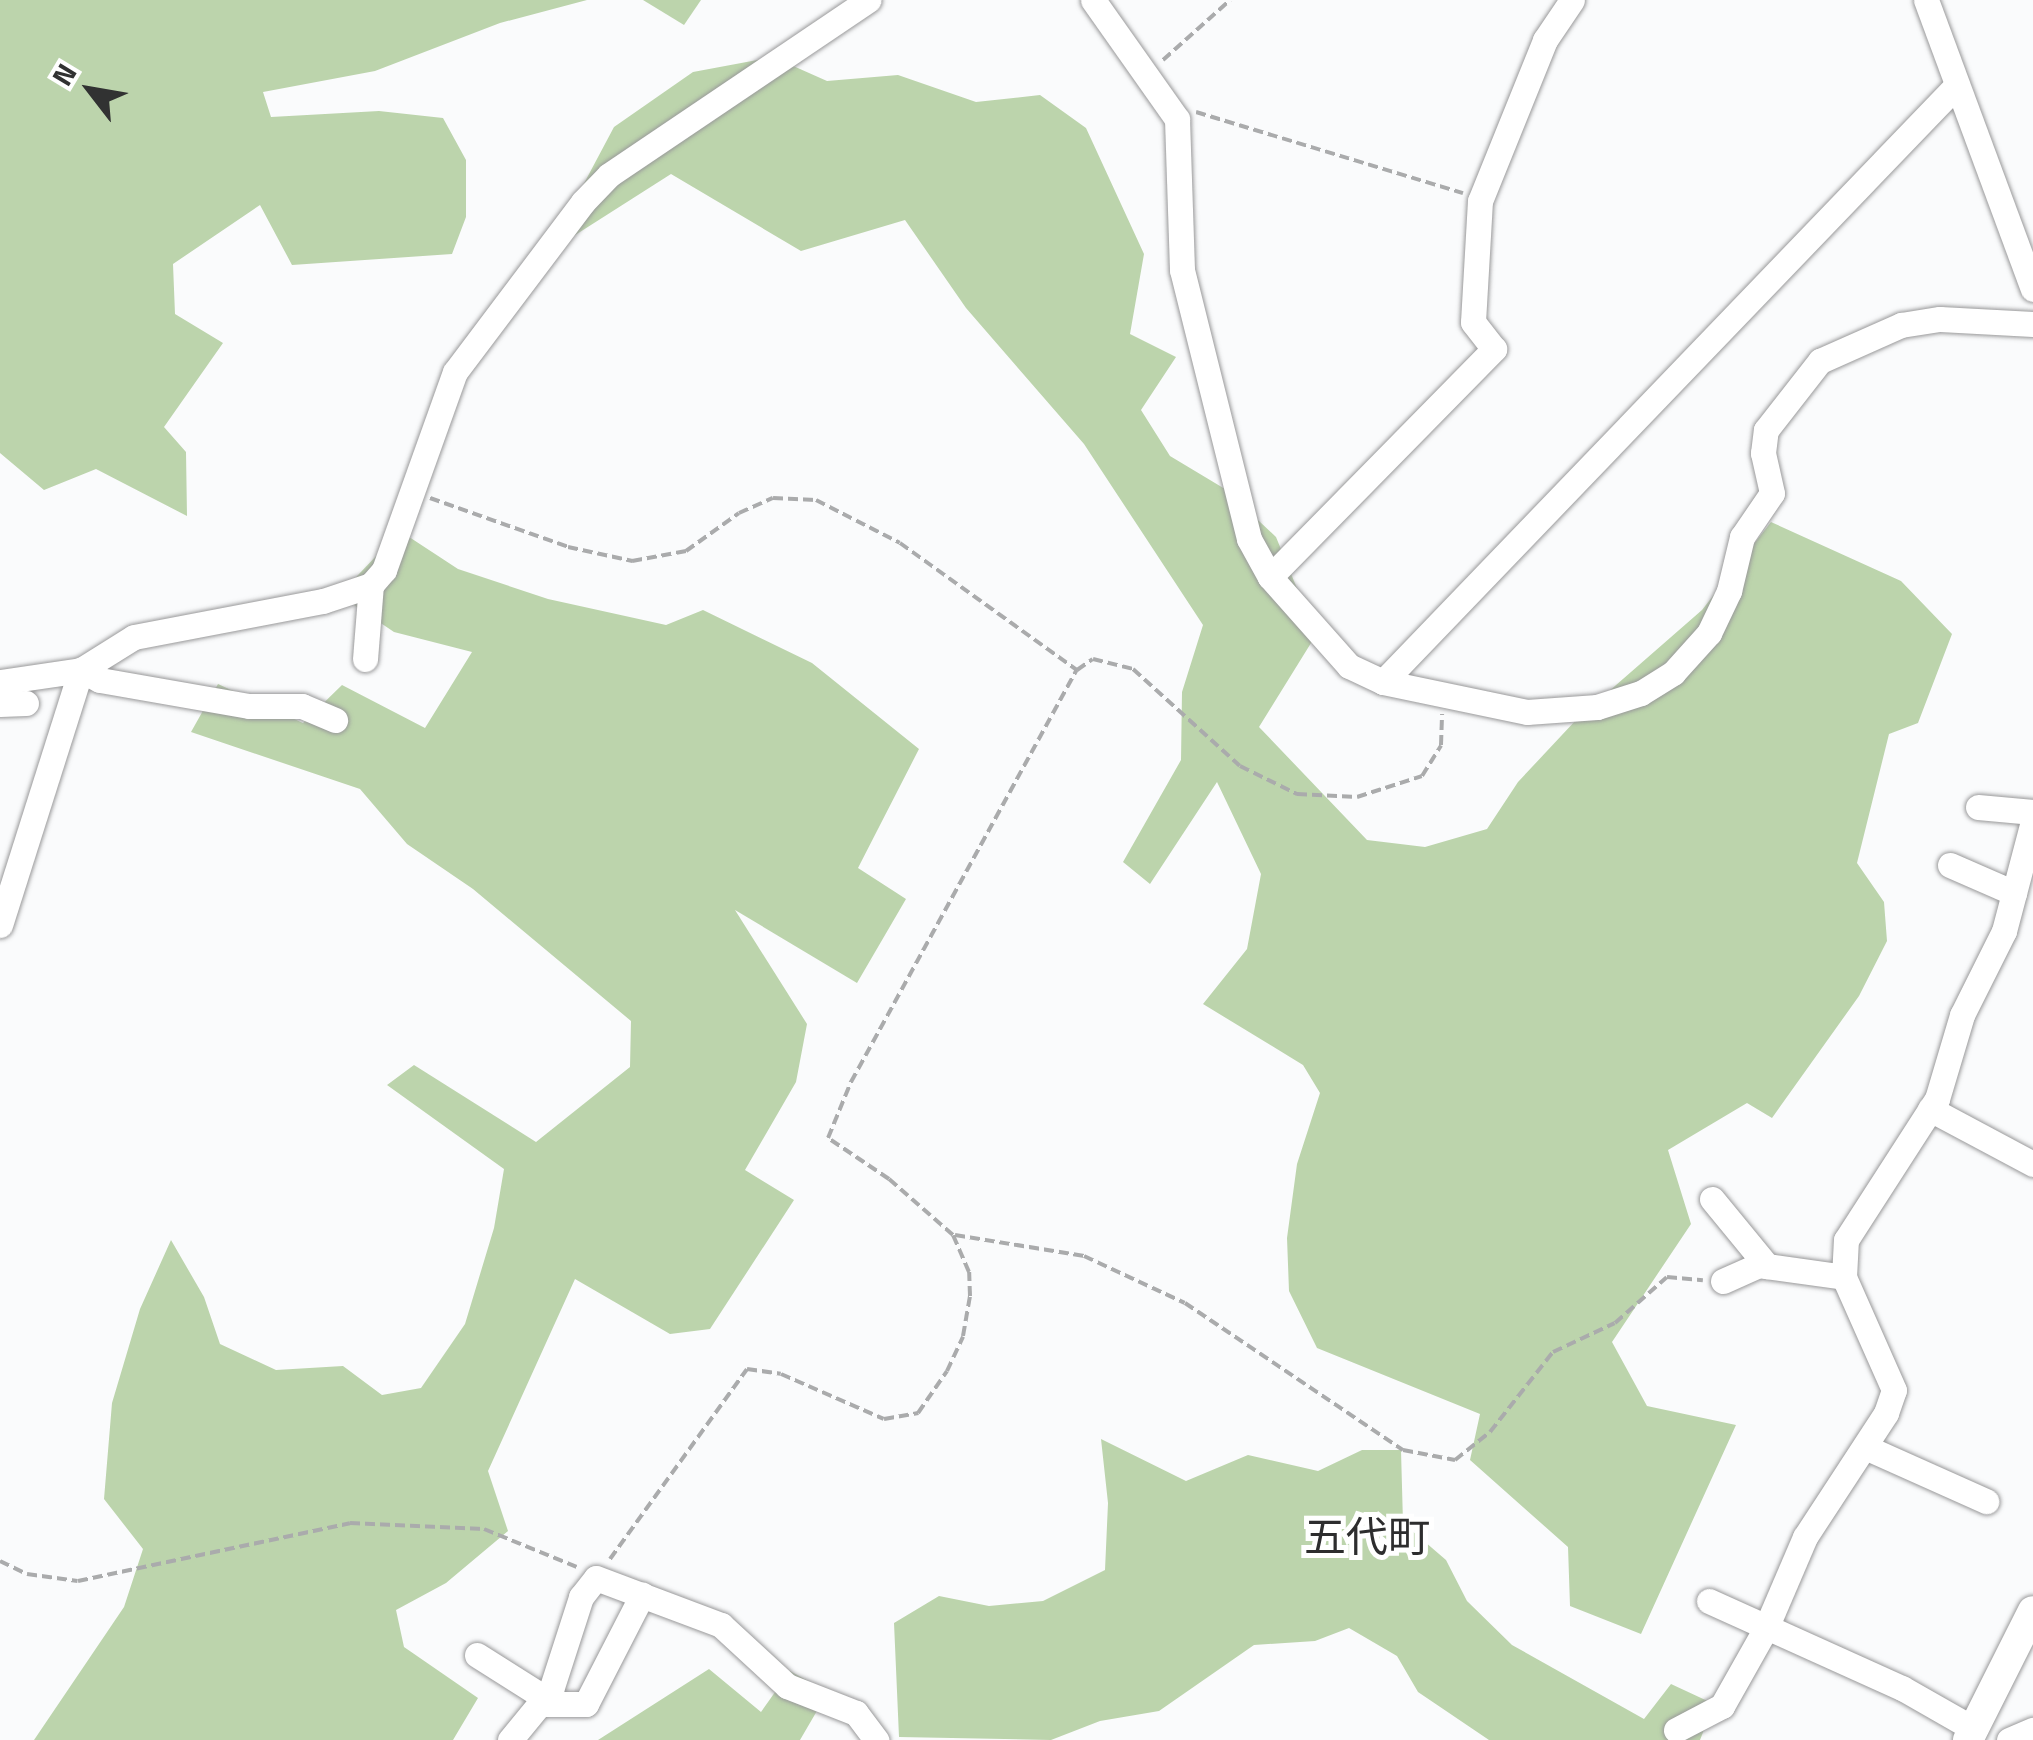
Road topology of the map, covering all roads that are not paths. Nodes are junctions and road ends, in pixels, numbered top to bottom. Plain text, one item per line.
1 (868, 0) edge
2 (1092, 0) edge
3 (1572, 0) edge
4 (1926, 0) edge
5 (1957, 86) junction
6 (2033, 289) edge
7 (2033, 324) edge
8 (1270, 578) junction
9 (371, 585) junction
10 (366, 660) dead end
11 (80, 670) junction
12 (0, 682) edge
13 (1382, 682) junction
14 (335, 720) dead end
15 (1978, 807) dead end
16 (2032, 825) edge
17 (1950, 865) dead end
18 (2014, 893) junction
19 (0, 925) edge
20 (1930, 1109) junction
21 (2033, 1164) edge
22 (1712, 1200) dead end
23 (1767, 1266) junction
24 (1844, 1277) junction
25 (1723, 1281) road end
26 (1865, 1447) junction
27 (1986, 1501) dead end
28 (642, 1595) junction
29 (1709, 1601) dead end
30 (2033, 1611) edge
31 (1766, 1628) junction
32 (476, 1656) dead end
33 (542, 1701) junction
34 (1676, 1730) dead end
35 (2033, 1730) edge
36 (1971, 1735) edge
37 (510, 1740) edge
38 (876, 1740) edge
39 (2009, 1740) edge

1 - 9 street
2 - 8 street
3 - 8 street
4 - 5 street
5 - 6 street
5 - 13 street
7 - 13 street
8 - 13 street
9 - 10 street
9 - 11 street
11 - 12 street
11 - 14 street
11 - 19 street
15 - 16 street
16 - 18 street
17 - 18 street
18 - 20 street
20 - 21 street
20 - 24 street
22 - 23 street
23 - 24 street
23 - 25 street
24 - 26 street
26 - 27 street
26 - 31 street
28 - 33 street
28 - 33 street
28 - 38 street
29 - 31 street
30 - 36 main road
31 - 34 street
31 - 36 street
32 - 33 street
33 - 37 street
35 - 39 street

